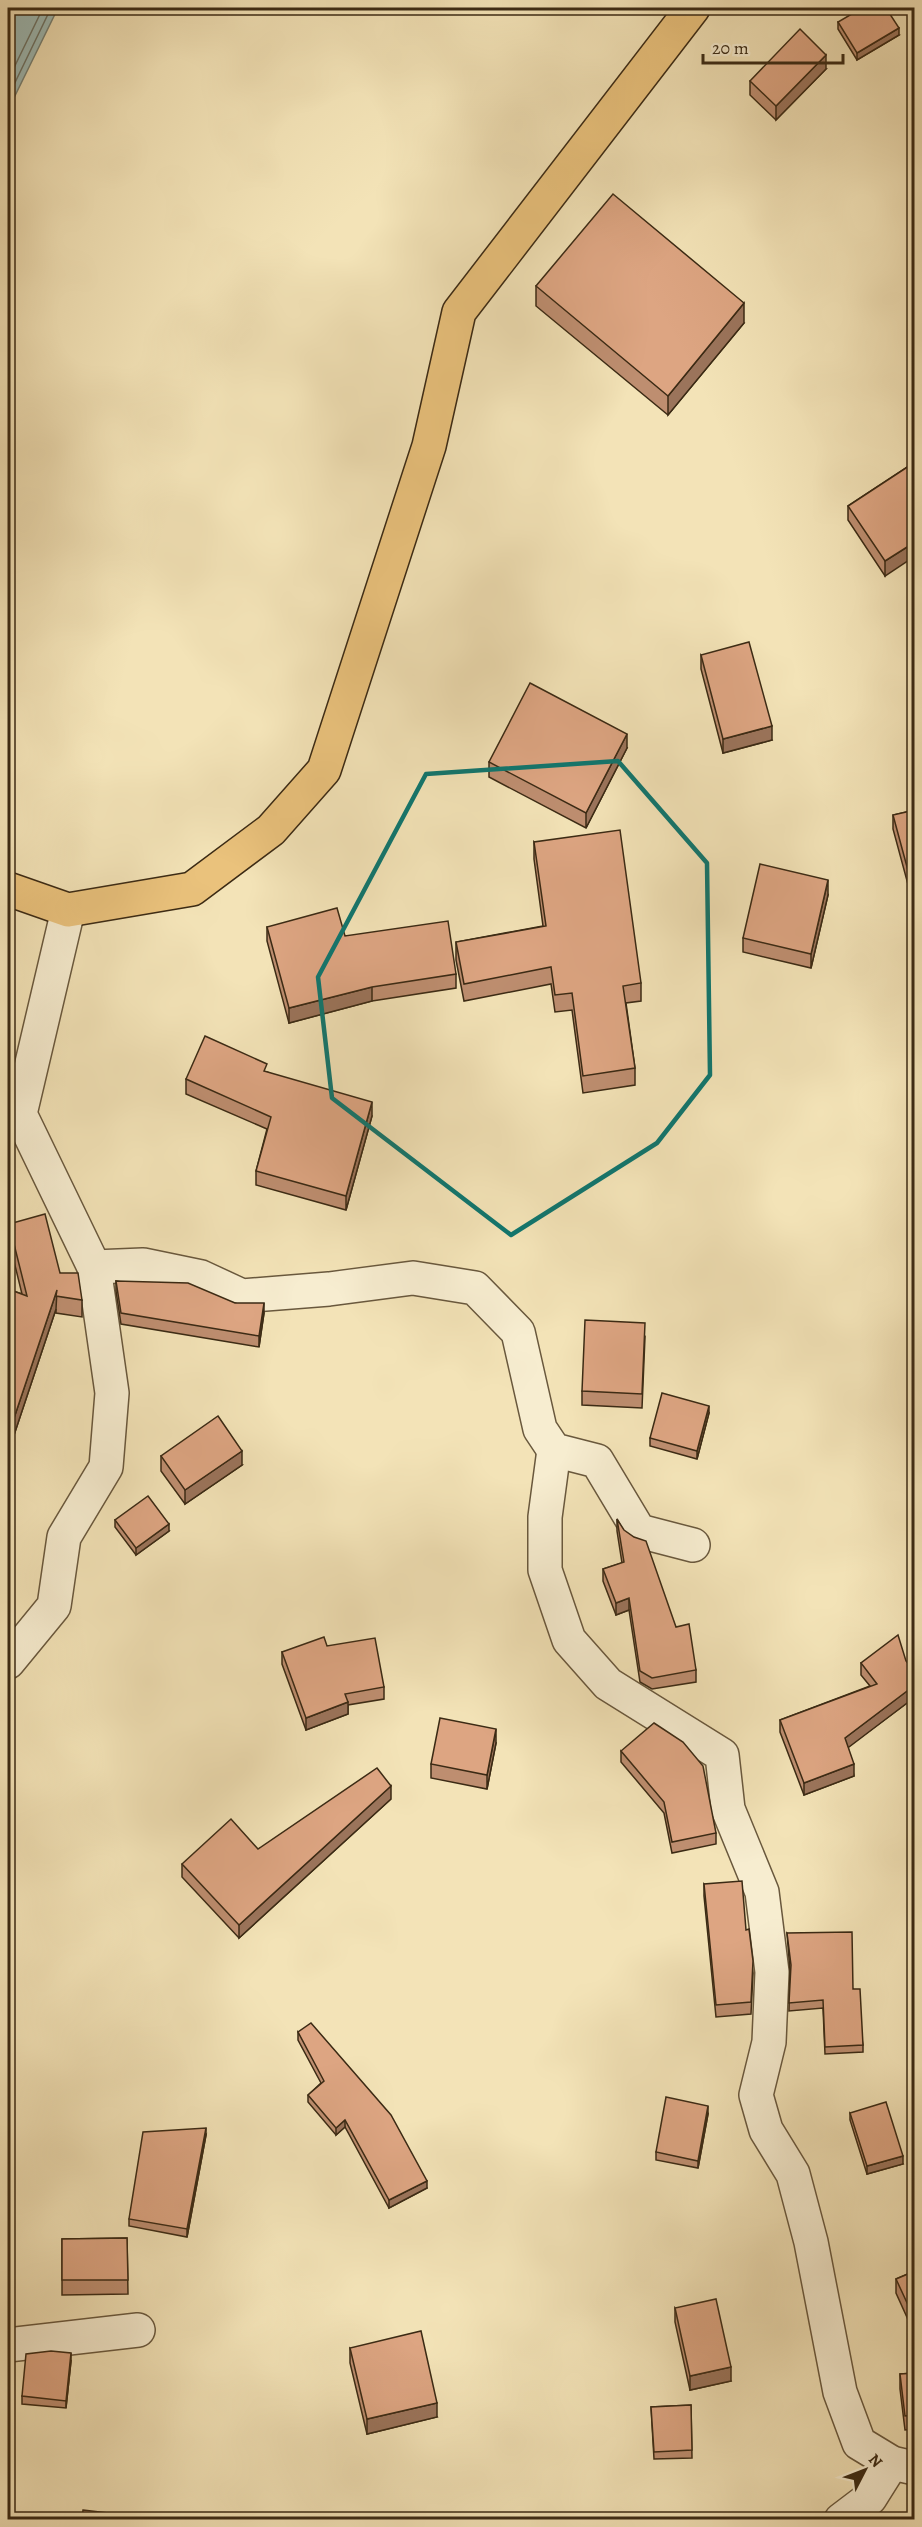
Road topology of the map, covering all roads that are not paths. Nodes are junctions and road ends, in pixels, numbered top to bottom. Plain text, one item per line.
1 (693, 8) edge
2 (8, 889) edge
3 (68, 910) junction
4 (94, 1267) junction
5 (554, 1450) junction
6 (693, 1545) dead end
7 (8, 1662) edge
8 (138, 2330) dead end
9 (8, 2345) edge
10 (903, 2465) edge
11 (841, 2520) edge

1 - 3 main road
2 - 3 main road
3 - 4 street
4 - 5 street
4 - 7 street
5 - 6 street
5 - 10 street
8 - 9 street
10 - 11 street

